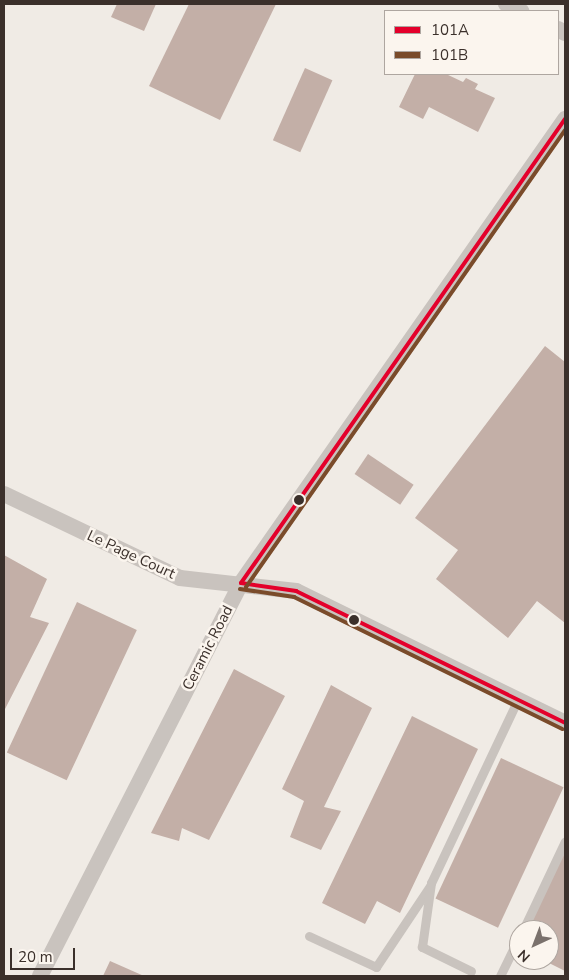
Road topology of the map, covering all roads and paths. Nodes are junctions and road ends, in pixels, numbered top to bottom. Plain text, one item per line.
1 (506, 4) edge
2 (519, 10) edge
3 (565, 120) edge
4 (4, 494) edge
5 (241, 583) junction
6 (518, 699) junction
7 (565, 723) edge
8 (565, 841) edge
9 (432, 883) junction
10 (528, 920) edge
11 (309, 936) dead end
12 (509, 958) edge
13 (471, 971) dead end
14 (40, 976) edge
15 (500, 976) edge

1 - 2 street
3 - 5 street, Ceramic Road
4 - 5 street, Le Page Court
5 - 6 street, Le Page Court
5 - 14 street, Ceramic Road
6 - 7 street, Le Page Court
6 - 9 lane
8 - 10 lane
9 - 11 lane
9 - 13 lane
12 - 15 lane

